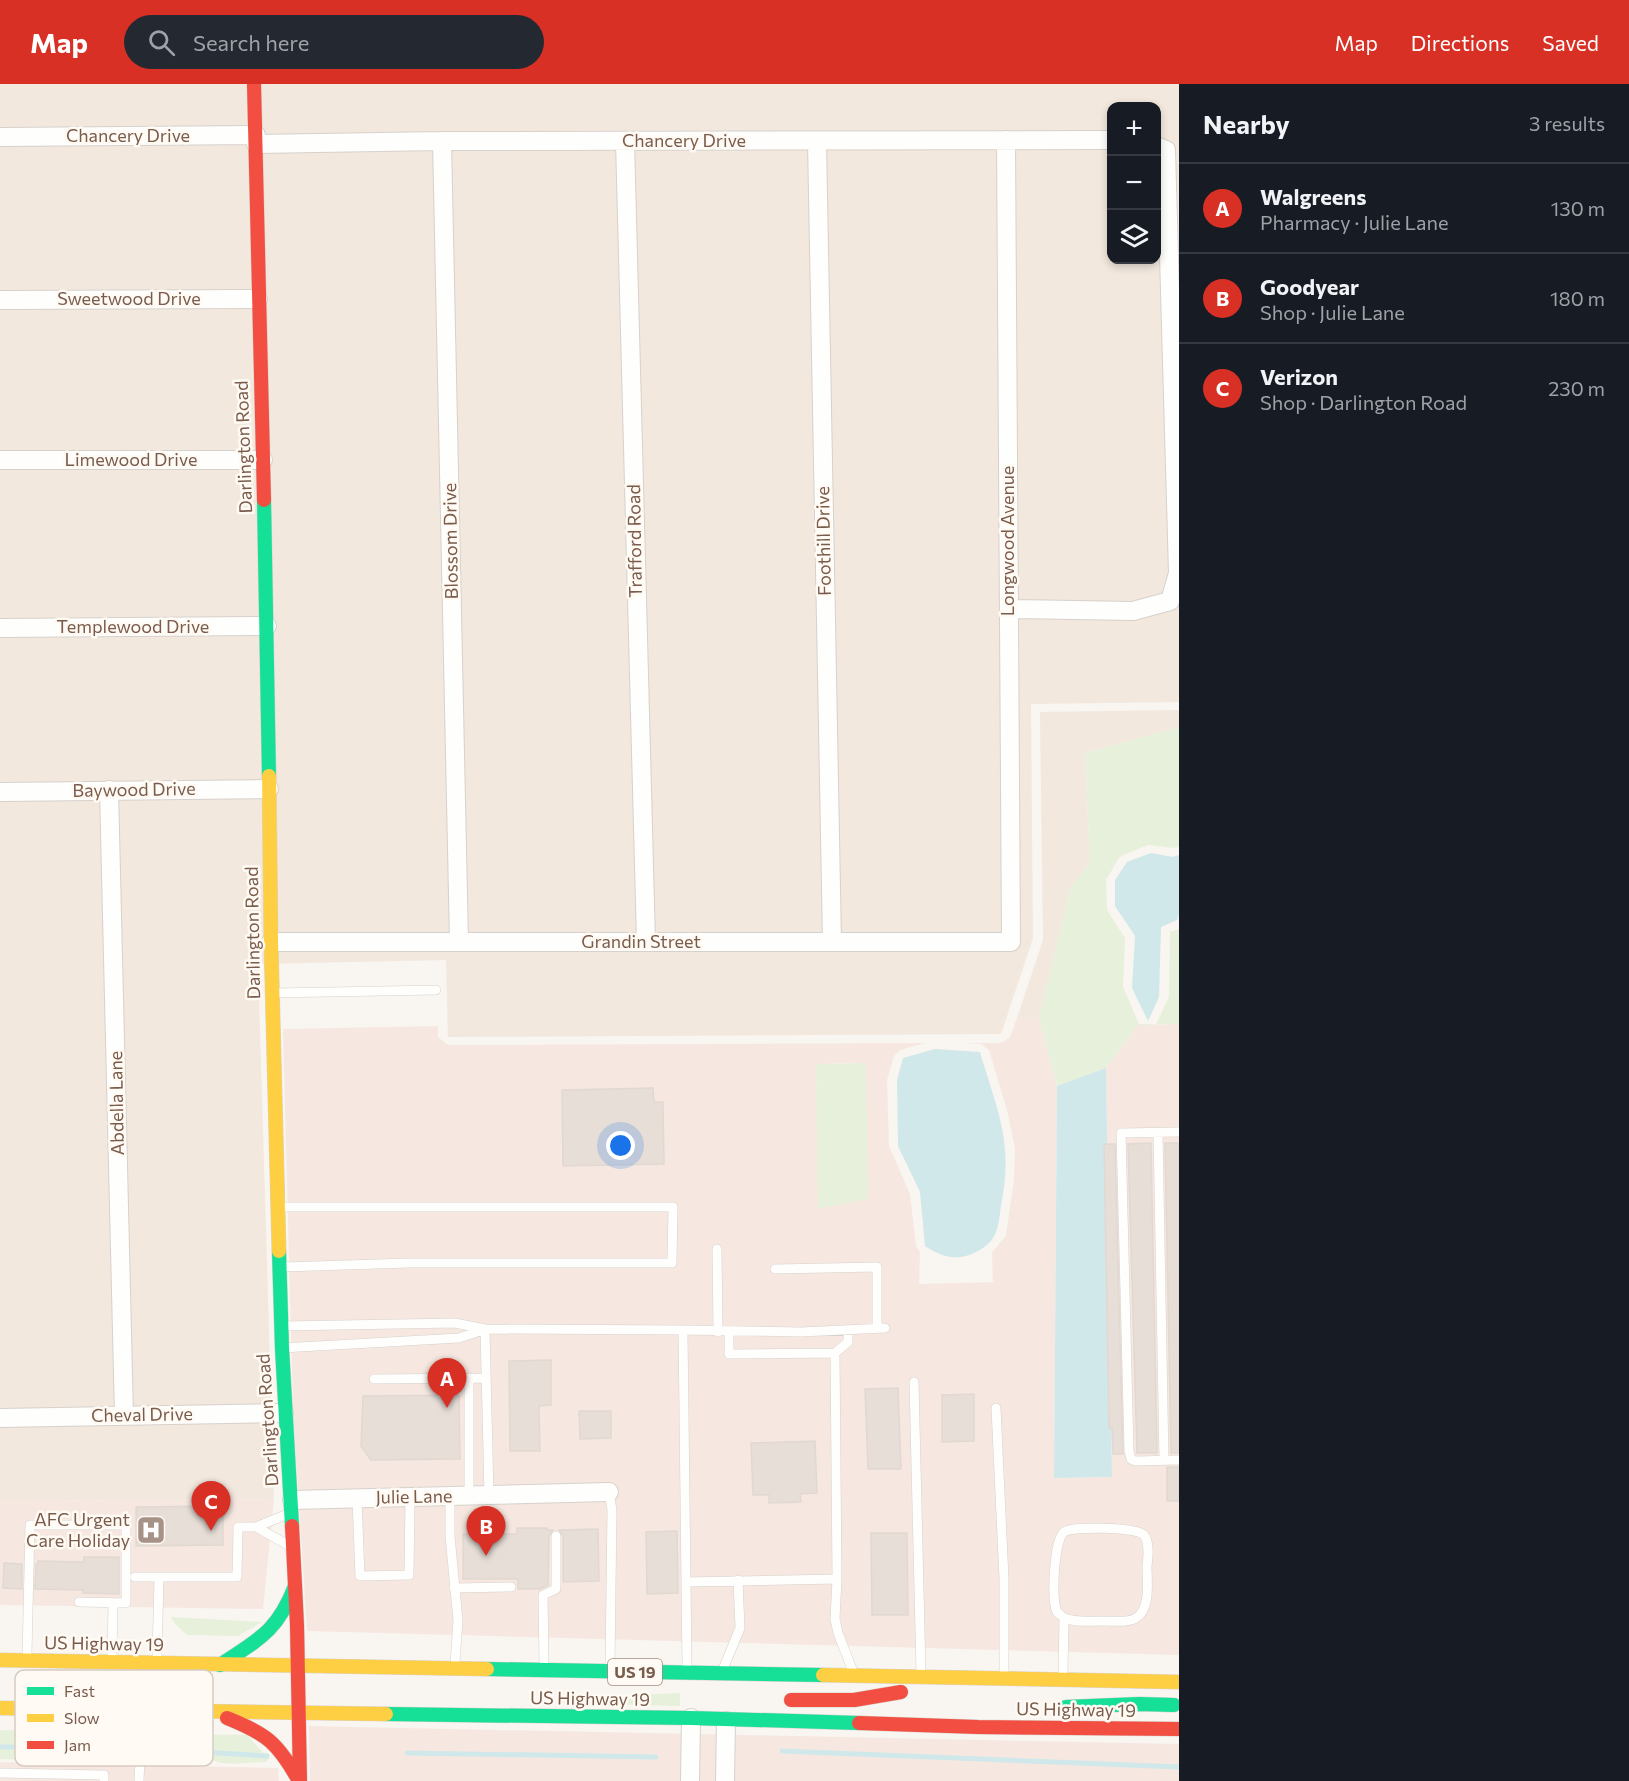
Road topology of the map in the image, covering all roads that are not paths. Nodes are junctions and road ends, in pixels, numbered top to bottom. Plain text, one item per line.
1 (254, 84) edge
2 (0, 137) edge
3 (256, 139) junction
4 (1006, 140) junction
5 (1107, 140) edge
6 (442, 141) junction
7 (625, 141) junction
8 (817, 141) junction
9 (1161, 148) edge
10 (258, 298) junction
11 (0, 300) edge
12 (263, 459) junction
13 (0, 460) edge
14 (1009, 609) junction
15 (267, 626) junction
16 (0, 628) edge
17 (269, 789) junction
18 (109, 790) junction
19 (0, 792) edge
20 (271, 942) junction
21 (459, 942) junction
22 (646, 942) junction
23 (832, 942) junction
24 (1011, 942) joint
25 (436, 990) dead end
26 (273, 993) junction
27 (1179, 1132) edge
28 (1158, 1133) junction
29 (279, 1207) junction
30 (717, 1249) dead end
31 (280, 1267) junction
32 (775, 1269) dead end
33 (282, 1326) junction
34 (485, 1329) junction
35 (683, 1330) junction
36 (848, 1330) junction
37 (718, 1332) junction
38 (729, 1332) junction
39 (282, 1348) junction
40 (835, 1353) junction
41 (469, 1378) junction
42 (486, 1378) junction
43 (374, 1379) dead end
44 (914, 1382) dead end
45 (996, 1408) dead end
46 (284, 1413) junction
47 (124, 1416) junction
48 (0, 1418) edge
49 (1164, 1460) junction
50 (1179, 1460) edge
51 (609, 1492) joint
52 (469, 1495) junction
53 (489, 1495) junction
54 (450, 1496) junction
55 (410, 1497) junction
56 (357, 1498) junction
57 (292, 1506) junction
58 (256, 1527) junction
59 (556, 1536) dead end
60 (293, 1549) junction
61 (135, 1577) dead end
62 (159, 1578) junction
63 (837, 1579) junction
64 (738, 1580) junction
65 (686, 1582) junction
66 (295, 1586) junction
67 (511, 1587) dead end
68 (454, 1588) junction
69 (79, 1602) dead end
70 (113, 1603) junction
71 (1064, 1618) junction
72 (0, 1660) edge
73 (27, 1661) junction
74 (112, 1662) junction
75 (157, 1663) junction
76 (220, 1665) junction
77 (299, 1666) junction
78 (454, 1669) junction
79 (544, 1671) junction
80 (610, 1672) junction
81 (687, 1674) junction
82 (721, 1675) junction
83 (855, 1677) junction
84 (922, 1678) junction
85 (970, 1679) junction
86 (1004, 1680) junction
87 (1063, 1680) junction
88 (1179, 1682) edge
89 (777, 1700) dead end
90 (714, 1705) dead end
91 (1179, 1705) edge
92 (1050, 1707) dead end
93 (0, 1708) edge
94 (15, 1708) edge
95 (213, 1712) edge
96 (213, 1713) edge
97 (299, 1713) junction
98 (997, 1713) dead end
99 (691, 1718) junction
100 (726, 1721) junction
101 (978, 1727) junction
102 (1179, 1729) edge
103 (140, 1766) edge
104 (0, 1773) edge
105 (104, 1781) edge
106 (140, 1781) edge
107 (299, 1781) edge
108 (690, 1781) edge
109 (725, 1781) edge

1 - 3 main road, Darlington Road
2 - 3 street, Chancery Drive
3 - 6 street, Chancery Drive
3 - 10 main road, Darlington Road
4 - 5 street, Chancery Drive
4 - 8 street, Chancery Drive
4 - 14 street, Longwood Avenue
6 - 7 street, Chancery Drive
6 - 21 street, Blossom Drive
7 - 8 street, Chancery Drive
7 - 22 street, Trafford Road
8 - 23 street, Foothill Drive
9 - 14 street
10 - 11 street, Sweetwood Drive
10 - 12 main road, Darlington Road
12 - 13 street, Limewood Drive
12 - 15 main road, Darlington Road
14 - 24 street, Longwood Avenue
15 - 16 street, Templewood Drive
15 - 17 main road, Darlington Road
17 - 18 street, Baywood Drive
17 - 20 main road, Darlington Road
18 - 19 street, Baywood Drive
18 - 47 street, Abdella Lane
20 - 21 street, Grandin Street
20 - 26 main road, Darlington Road
21 - 22 street, Grandin Street
22 - 23 street, Grandin Street
23 - 24 street, Grandin Street
25 - 26 lane
26 - 29 main road, Darlington Road
27 - 28 lane
28 - 49 lane
28 - 49 lane
29 - 31 main road, Darlington Road
29 - 31 lane
30 - 37 lane
31 - 33 main road, Darlington Road
32 - 36 lane
33 - 34 lane
33 - 39 main road, Darlington Road
34 - 35 lane
34 - 39 lane
34 - 42 lane
35 - 37 lane
35 - 65 lane
36 - 38 lane
36 - 40 lane
37 - 38 lane
38 - 40 lane
39 - 46 main road, Darlington Road
40 - 63 lane
41 - 42 lane
41 - 43 lane
41 - 52 lane
42 - 53 lane
44 - 84 lane
45 - 86 lane
46 - 47 street, Cheval Drive
46 - 57 main road, Darlington Road
47 - 48 street, Cheval Drive
49 - 50 lane
51 - 53 street, Julie Lane
51 - 80 lane
52 - 53 street, Julie Lane
52 - 54 street, Julie Lane
54 - 55 street, Julie Lane
54 - 68 lane
55 - 56 street, Julie Lane
55 - 56 lane
56 - 57 street, Julie Lane
57 - 58 lane
57 - 60 main road, Darlington Road
58 - 60 lane
58 - 62 lane
59 - 79 lane
60 - 66 main road, Darlington Road
61 - 62 lane
62 - 75 lane
63 - 64 lane
63 - 83 lane
64 - 65 lane
64 - 82 lane
65 - 81 lane
66 - 76 main road
66 - 77 main road, Darlington Road
67 - 68 lane
68 - 78 lane
69 - 70 lane
70 - 73 lane
70 - 74 lane
71 - 71 lane
71 - 87 lane
72 - 73 main road, US Highway 19 / US 19
73 - 74 main road, US Highway 19 / US 19
74 - 75 main road, US Highway 19 / US 19
75 - 76 main road, US Highway 19 / US 19
76 - 77 main road, US Highway 19 / US 19
77 - 78 main road, US Highway 19 / US 19
77 - 97 main road, Darlington Road
78 - 79 main road, US Highway 19 / US 19
79 - 80 main road, US Highway 19 / US 19
80 - 81 main road, US Highway 19 / US 19
81 - 82 main road, US Highway 19 / US 19
82 - 83 main road, US Highway 19 / US 19
83 - 84 main road, US Highway 19 / US 19
84 - 85 main road, US Highway 19 / US 19
85 - 86 main road, US Highway 19 / US 19
85 - 89 main road
86 - 87 main road, US Highway 19 / US 19
87 - 88 main road, US Highway 19 / US 19
90 - 99 main road
91 - 92 main road
93 - 94 main road, US Highway 19
95 - 97 main road, US Highway 19
96 - 107 main road
97 - 99 main road, US Highway 19
97 - 107 main road, Darlington Road
98 - 101 main road
99 - 100 main road, US Highway 19
99 - 108 street
100 - 101 main road, US Highway 19
100 - 109 street
101 - 102 main road, US Highway 19
103 - 106 lane
104 - 105 lane

